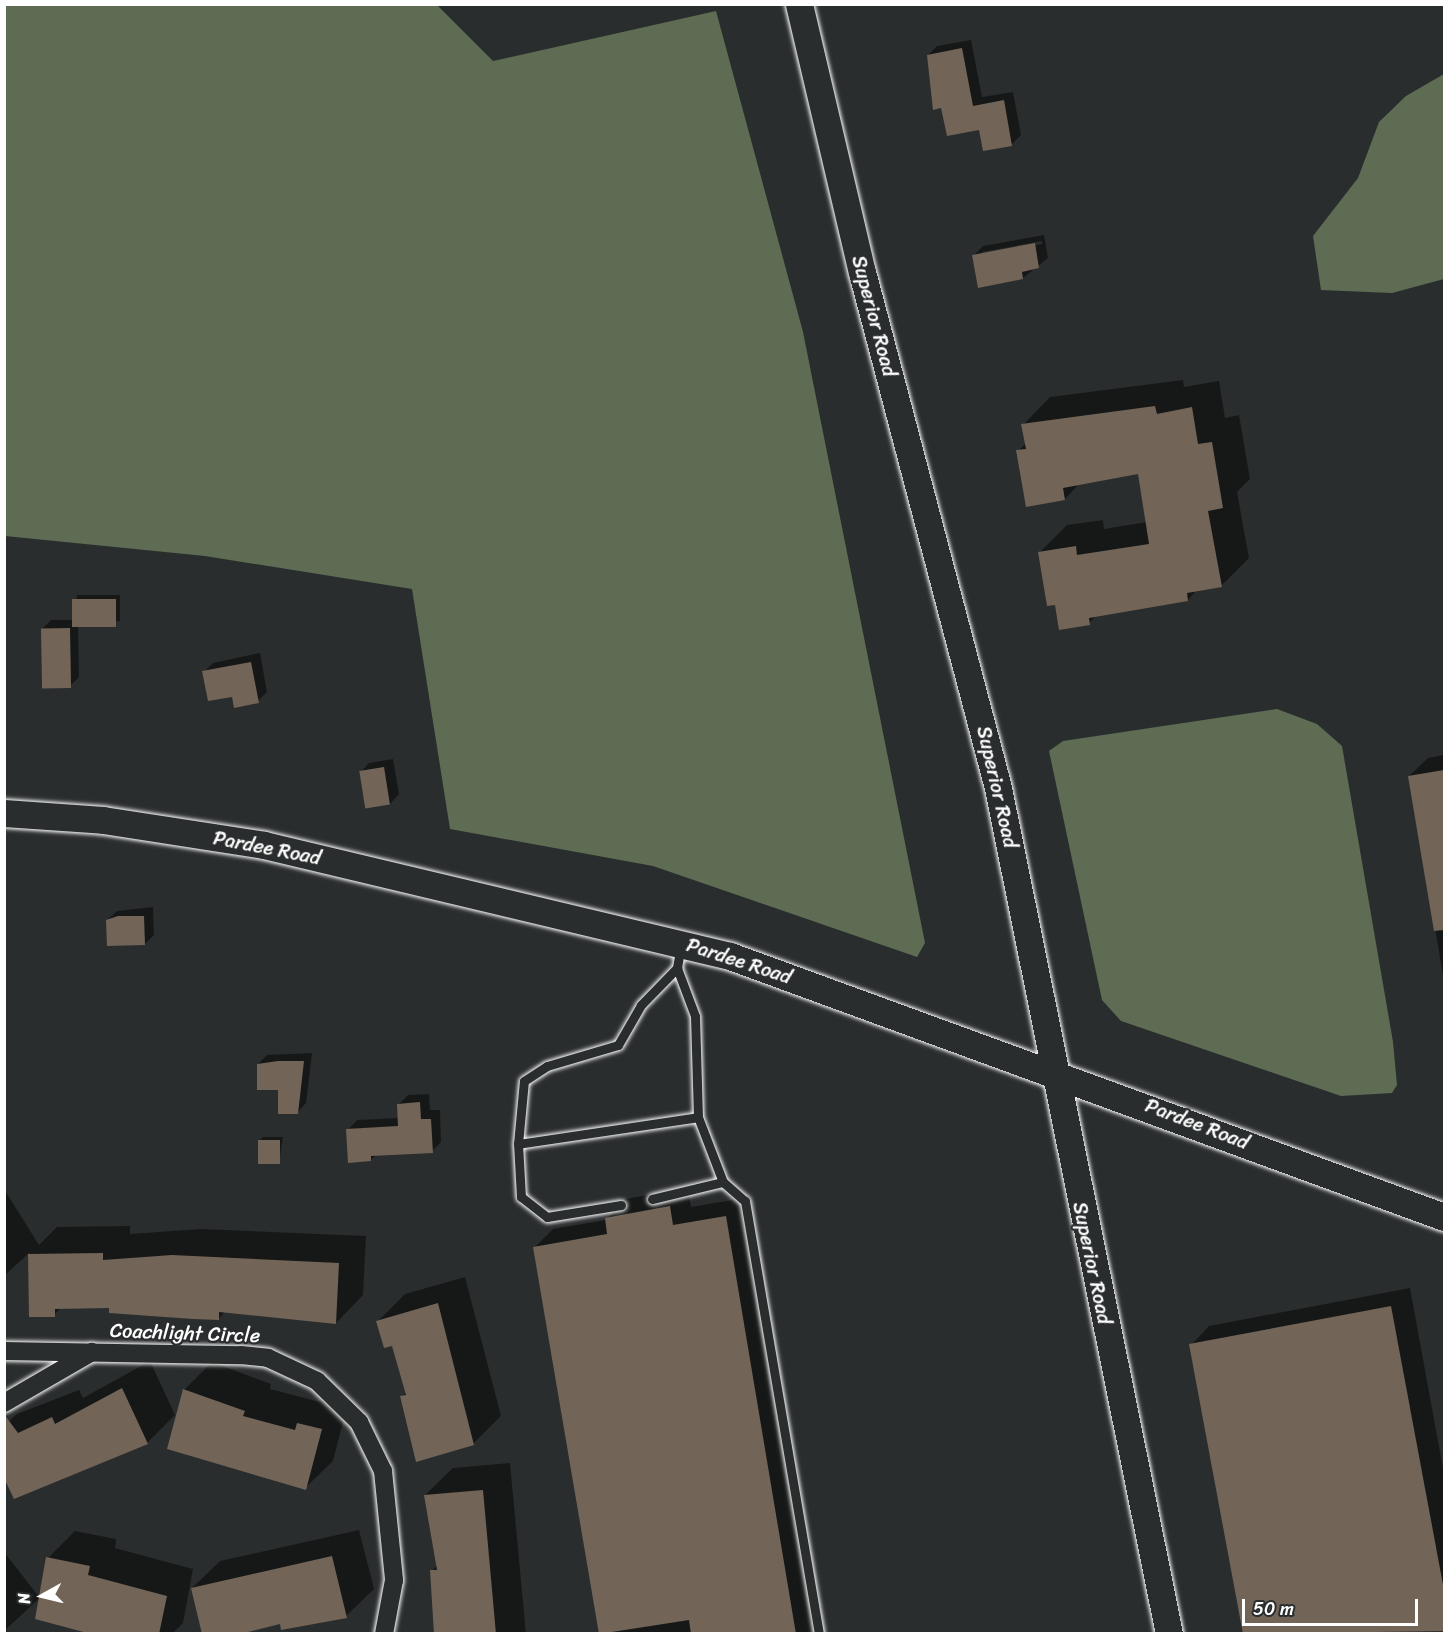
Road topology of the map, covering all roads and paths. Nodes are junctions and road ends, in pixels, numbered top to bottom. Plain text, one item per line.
1 (799, 4) edge
2 (4, 813) edge
3 (679, 956) junction
4 (1054, 1071) junction
5 (698, 1117) junction
6 (518, 1144) junction
7 (723, 1182) junction
8 (652, 1199) dead end
9 (621, 1205) dead end
10 (1444, 1216) edge
11 (4, 1351) edge
12 (92, 1352) junction
13 (4, 1403) edge
14 (384, 1634) edge
15 (819, 1634) edge
16 (1169, 1634) edge

1 - 4 main road, Superior Road
2 - 3 main road, Pardee Road
3 - 4 main road, Pardee Road
3 - 5 lane
3 - 6 lane
4 - 10 main road, Pardee Road
4 - 16 main road, Superior Road
5 - 6 lane
5 - 7 lane
6 - 9 lane
7 - 8 lane
7 - 15 lane
11 - 12 street, Coachlight Circle
12 - 13 street, Coachlight Circle
12 - 14 street, Coachlight Circle

